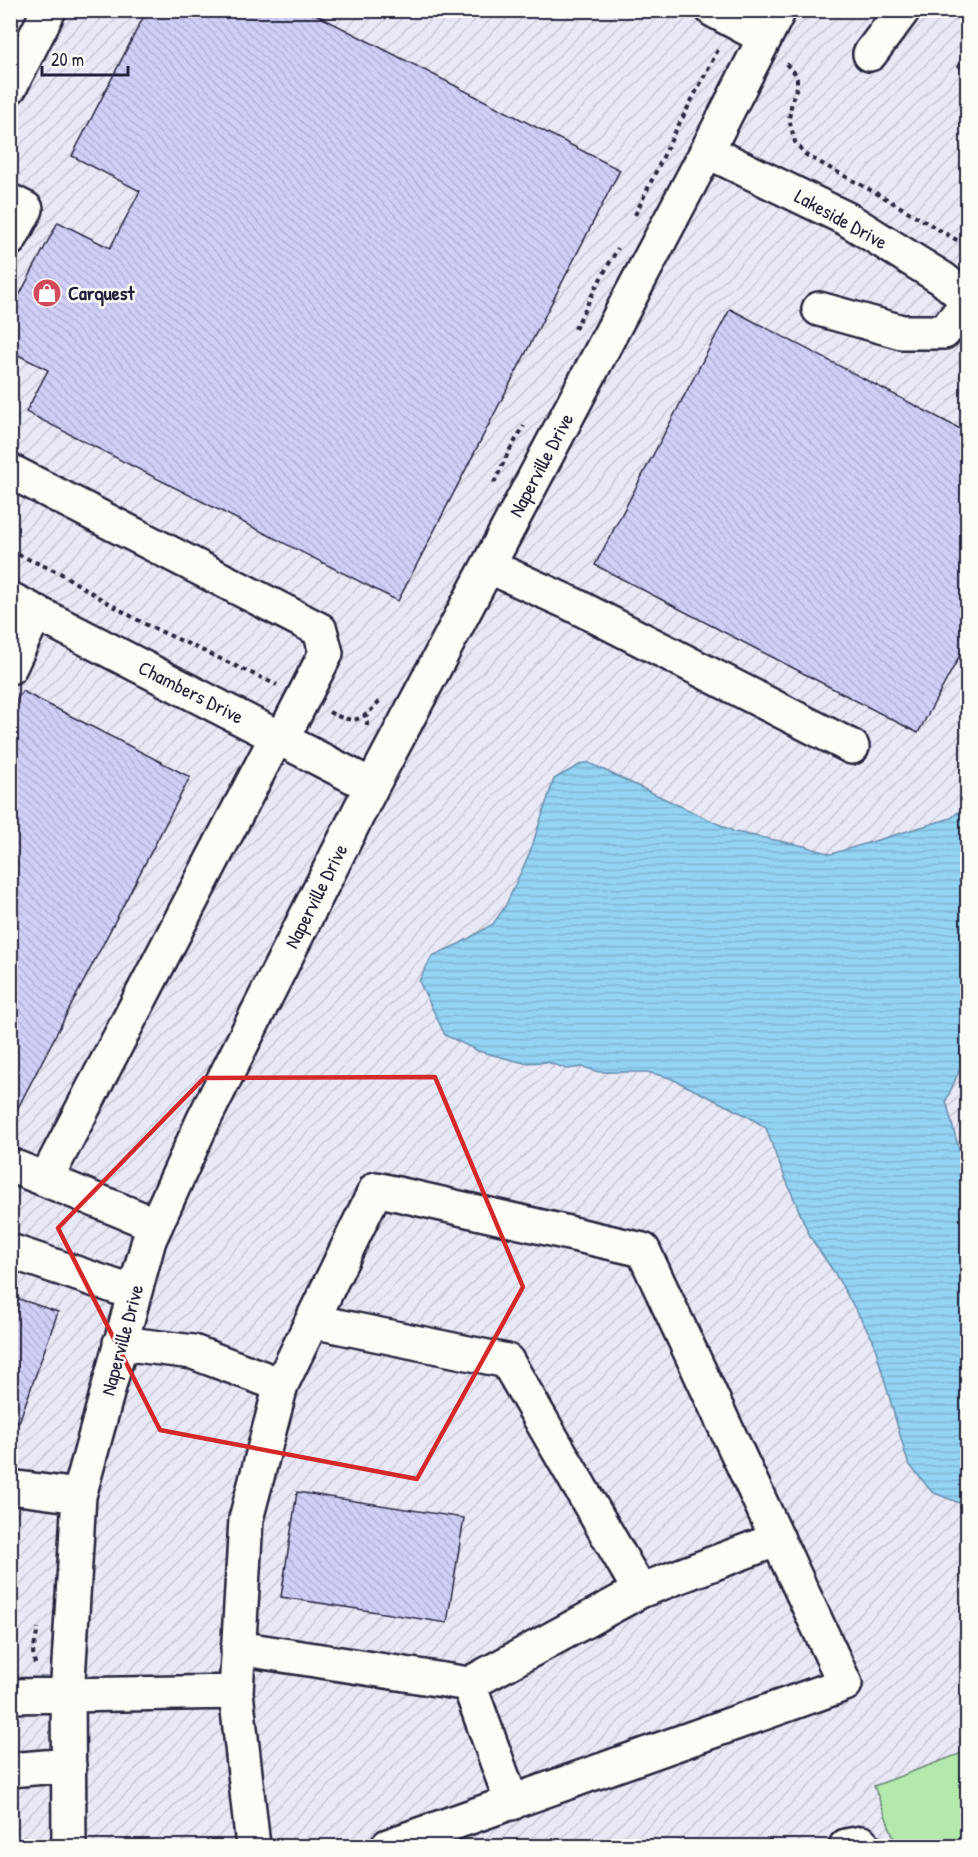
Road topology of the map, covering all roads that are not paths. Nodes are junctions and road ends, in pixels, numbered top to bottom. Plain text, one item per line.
1 (49, 10) edge
2 (713, 10) edge
3 (903, 10) edge
4 (769, 30) edge
5 (870, 54) dead end
6 (10, 87) edge
7 (707, 150) junction
8 (10, 201) edge
9 (10, 239) edge
10 (968, 301) edge
11 (819, 309) dead end
12 (10, 471) edge
13 (488, 566) junction
14 (23, 605) edge
15 (10, 667) edge
16 (279, 738) junction
17 (852, 747) dead end
18 (372, 786) junction
19 (10, 1165) edge
20 (46, 1179) junction
21 (156, 1225) junction
22 (10, 1251) edge
23 (134, 1293) junction
24 (312, 1320) junction
25 (120, 1343) junction
26 (281, 1384) junction
27 (10, 1486) edge
28 (79, 1496) junction
29 (778, 1539) junction
30 (640, 1591) junction
31 (238, 1648) junction
32 (469, 1684) junction
33 (236, 1692) junction
34 (68, 1695) junction
35 (10, 1696) edge
36 (69, 1764) junction
37 (10, 1770) edge
38 (512, 1803) junction
39 (69, 1846) edge
40 (253, 1846) edge
41 (388, 1846) edge
42 (846, 1846) edge
43 (864, 1846) edge

1 - 6 street
2 - 4 street
3 - 5 street
4 - 7 street, Naperville Drive
7 - 10 street, Lakeside Drive
7 - 13 street, Naperville Drive
8 - 9 street
10 - 11 street
12 - 16 street
13 - 17 street
13 - 18 street, Naperville Drive
14 - 15 street
14 - 16 street, Chambers Drive
16 - 18 street, Chambers Drive
16 - 20 street
18 - 21 street, Naperville Drive
19 - 20 street
20 - 21 street
21 - 23 street, Naperville Drive
22 - 23 street
23 - 25 street, Naperville Drive
24 - 26 street
24 - 29 street
24 - 30 street
25 - 26 street
25 - 28 street, Naperville Drive
26 - 31 street
27 - 28 street
28 - 34 street, Naperville Drive
29 - 30 street
29 - 38 street
30 - 32 street
31 - 32 street
31 - 33 street
32 - 38 street
33 - 34 street
33 - 40 street
34 - 35 street
34 - 36 street, Naperville Drive
36 - 37 street
36 - 39 street, Naperville Drive
38 - 41 street
42 - 43 street

